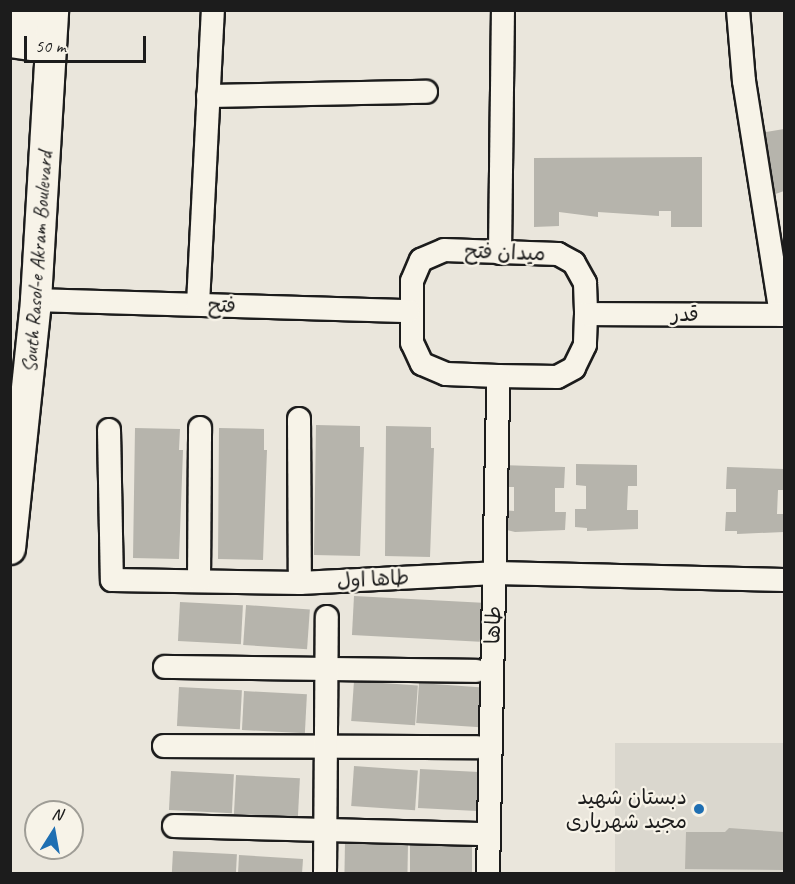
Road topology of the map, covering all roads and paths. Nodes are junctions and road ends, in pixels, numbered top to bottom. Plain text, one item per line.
1 (213, 10) edge
2 (503, 10) edge
3 (738, 10) edge
4 (53, 15) edge
5 (12, 24) edge
6 (51, 48) junction
7 (426, 92) dead end
8 (208, 96) junction
9 (500, 253) junction
10 (36, 300) junction
11 (198, 304) junction
12 (409, 311) junction
13 (586, 314) junction
14 (783, 315) edge
15 (498, 376) junction
16 (299, 419) dead end
17 (200, 429) dead end
18 (109, 430) dead end
19 (10, 549) edge
20 (495, 573) junction
21 (784, 580) edge
22 (199, 581) junction
23 (300, 583) junction
24 (327, 617) dead end
25 (165, 667) dead end
26 (327, 669) junction
27 (476, 671) dead end
28 (326, 744) junction
29 (164, 746) dead end
30 (477, 747) dead end
31 (174, 826) dead end
32 (325, 829) junction
33 (488, 834) junction
34 (325, 873) edge
35 (488, 873) edge

1 - 8 street
2 - 9 street
3 - 14 street
4 - 5 main road
4 - 6 main road, South Rasol-e Akram Boulevard
5 - 6 main road
6 - 10 main road, South Rasol-e Akram Boulevard
7 - 8 street
8 - 11 street
9 - 12 street, میدان فتح
9 - 13 street, میدان فتح
10 - 11 street, فتح
10 - 19 main road, South Rasol-e Akram Boulevard
11 - 12 street, فتح
12 - 15 street, میدان فتح
13 - 14 street, قدر
13 - 15 street, میدان فتح
15 - 20 street, طاها
16 - 23 street
17 - 22 street
18 - 22 street, طاها اول
20 - 21 street, طاها اول
20 - 23 street, طاها اول
20 - 33 street, طاها
22 - 23 street, طاها اول
24 - 26 street
25 - 26 street
26 - 27 street
26 - 28 street
28 - 29 street
28 - 30 street
28 - 32 street
31 - 32 street
32 - 33 street
32 - 34 street
33 - 35 street, طاها

